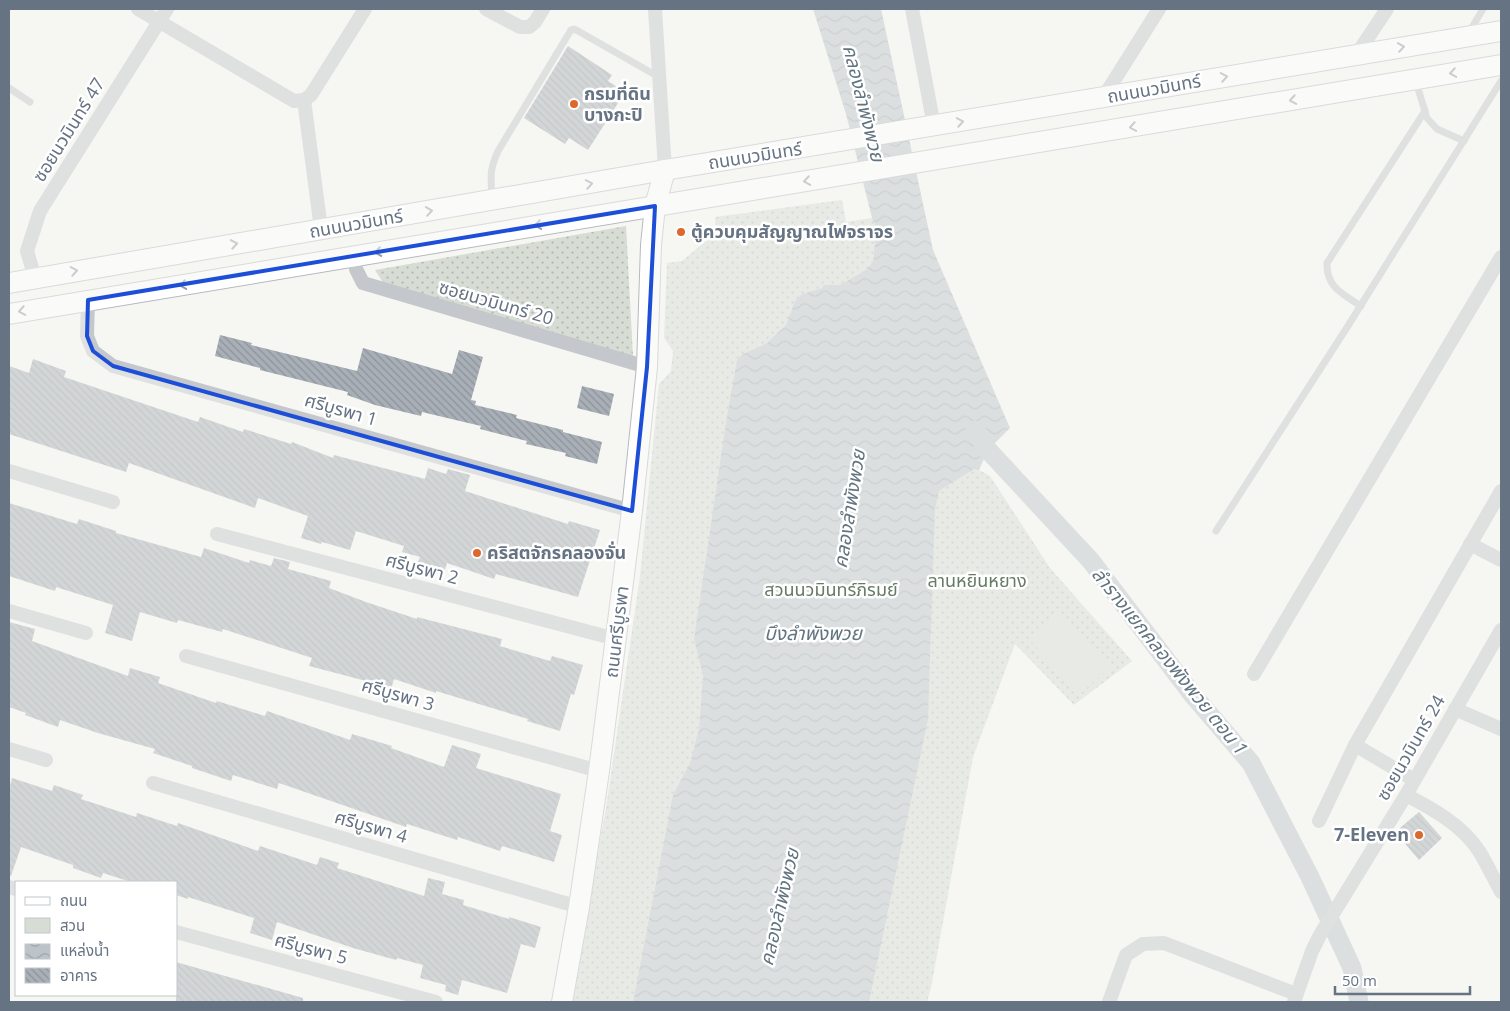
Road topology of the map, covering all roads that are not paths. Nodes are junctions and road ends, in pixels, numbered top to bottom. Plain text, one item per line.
1 (138, 9) edge
2 (167, 9) edge
3 (365, 9) edge
4 (486, 9) edge
5 (543, 9) edge
6 (655, 9) edge
7 (912, 9) edge
8 (1159, 9) edge
9 (1387, 9) edge
10 (1483, 9) edge
11 (158, 22) junction
12 (1501, 31) edge
13 (1466, 36) junction
14 (1357, 54) junction
15 (1501, 65) edge
16 (659, 77) junction
17 (1415, 79) junction
18 (1501, 81) edge
19 (9, 88) edge
20 (1103, 98) junction
21 (304, 100) junction
22 (30, 102) dead end
23 (1425, 111) junction
24 (934, 126) junction
25 (1464, 141) junction
26 (664, 170) junction
27 (492, 201) junction
28 (655, 206) junction
29 (321, 229) junction
30 (355, 256) junction
31 (1501, 258) edge
32 (35, 278) junction
33 (9, 282) edge
34 (88, 300) junction
35 (1361, 306) junction
36 (9, 314) edge
37 (647, 367) junction
38 (9, 471) edge
39 (1501, 490) edge
40 (114, 502) dead end
41 (632, 512) junction
42 (1216, 530) dead end
43 (217, 534) dead end
44 (1470, 544) junction
45 (1501, 560) edge
46 (9, 611) edge
47 (1501, 630) edge
48 (86, 633) dead end
49 (616, 639) junction
50 (186, 656) dead end
51 (1254, 674) dead end
52 (1455, 709) junction
53 (1501, 730) edge
54 (1355, 745) junction
55 (9, 749) edge
56 (46, 760) dead end
57 (599, 771) junction
58 (1414, 780) junction
59 (153, 783) dead end
60 (1406, 796) junction
61 (1319, 820) dead end
62 (1501, 892) edge
63 (579, 907) junction
64 (178, 933) edge
65 (1295, 998) edge
66 (436, 1002) edge
67 (562, 1002) edge
68 (1109, 1002) edge

1 - 11 street
2 - 11 street, ซอยนวมินทร์ 47
3 - 21 street
4 - 5 street
6 - 16 street
7 - 24 street
8 - 20 street
9 - 14 street
10 - 13 lane
11 - 21 street
11 - 32 street, ซอยนวมินทร์ 47
12 - 13 main road, ถนนนวมินทร์
14 -> 13 main road, ถนนนวมินทร์
20 -> 14 main road, ถนนนวมินทร์
15 -> 17 main road, ถนนนวมินทร์
16 - 26 street
16 - 27 lane
17 - 23 lane
17 -> 28 main road, ถนนนวมินทร์
18 - 25 lane
19 - 22 lane
24 -> 20 main road, ถนนนวมินทร์
21 - 29 street
23 - 25 lane
23 - 35 lane
24 - 26 main road, ถนนนวมินทร์
25 - 35 lane
27 -> 26 main road, ถนนนวมินทร์
26 - 28 main road, ถนนศรีบูรพา
29 -> 27 main road, ถนนนวมินทร์
28 -> 30 main road, ถนนนวมินทร์
28 - 37 main road, ถนนศรีบูรพา
32 -> 29 main road, ถนนนวมินทร์
30 -> 34 main road, ถนนนวมินทร์
30 - 37 street, ซอยนวมินทร์ 20
31 - 51 street
32 - 33 main road, ถนนนวมินทร์
34 -> 36 main road, ถนนนวมินทร์
34 - 41 street, ศรีบูรพา 1
35 - 42 lane
37 - 41 main road, ถนนศรีบูรพา
38 - 40 street
39 - 44 street
41 - 49 main road, ถนนศรีบูรพา
43 - 49 street, ศรีบูรพา 2
44 - 45 street
44 - 54 street
46 - 48 street
47 - 52 street, ซอยนวมินทร์ 24
49 - 57 main road, ถนนศรีบูรพา
50 - 57 street, ศรีบูรพา 3
52 - 53 street
52 - 58 street, ซอยนวมินทร์ 24
54 - 58 street
54 - 61 street
55 - 56 street
57 - 63 main road, ถนนศรีบูรพา
58 - 60 street, ซอยนวมินทร์ 24
59 - 63 street, ศรีบูรพา 4
60 - 62 street
60 - 65 street, ซอยนวมินทร์ 24
63 - 67 main road, ถนนศรีบูรพา
64 - 66 street, ศรีบูรพา 5
65 - 68 street

